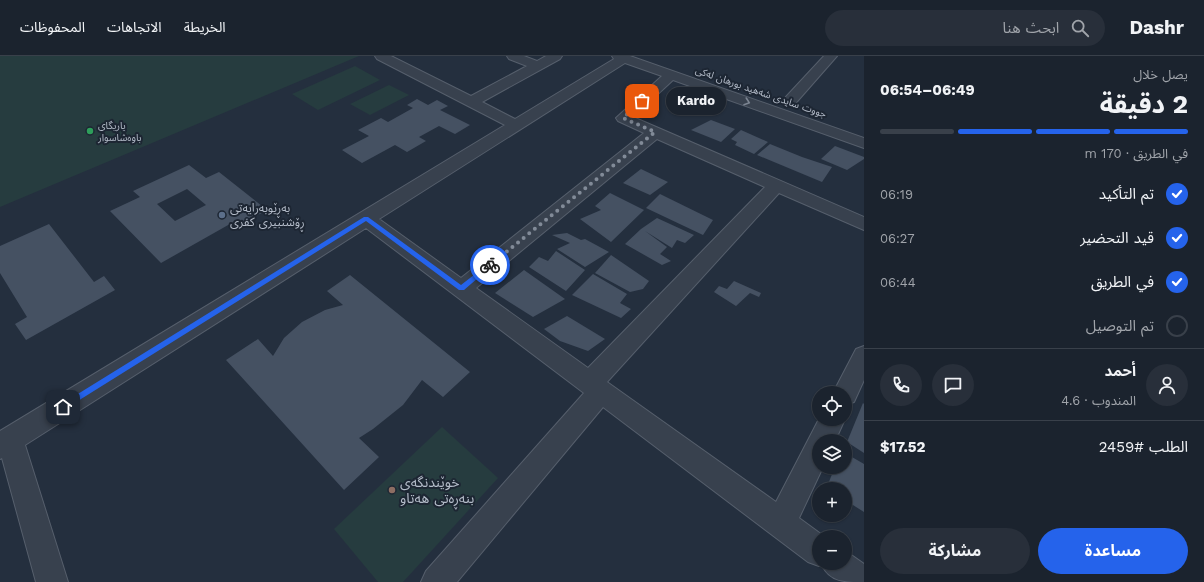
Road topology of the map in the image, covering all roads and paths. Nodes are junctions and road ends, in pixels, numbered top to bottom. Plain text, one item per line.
1 (381, 56) edge
2 (513, 56) edge
3 (556, 56) edge
4 (831, 56) edge
5 (633, 58) edge
6 (538, 66) junction
7 (671, 75) junction
8 (775, 97) dead end
9 (471, 102) junction
10 (789, 102) junction
11 (804, 107) dead end
12 (516, 125) junction
13 (655, 132) junction
14 (864, 143) edge
15 (776, 186) junction
16 (366, 219) junction
17 (864, 224) edge
18 (462, 288) junction
19 (864, 357) edge
20 (849, 386) edge
21 (596, 387) junction
22 (5, 443) edge
23 (812, 460) edge
24 (780, 523) junction
25 (812, 549) edge
26 (840, 570) edge
27 (52, 582) edge
28 (437, 582) edge
29 (863, 582) edge

1 - 9 street
2 - 6 street
3 - 6 street
4 - 10 street
5 - 7 street, جووت سایدی شەهید بورهان لەکی
5 - 12 street
6 - 9 street
7 - 13 street
7 -> 14 street, جووت سایدی شەهید بورهان لەکی
8 - 10 street, جووت سایدی شەهید بورهان لەکی
9 - 12 street
10 - 11 street, جووت سایدی شەهید بورهان لەکی
12 - 16 street
13 - 15 street
13 - 18 street
15 - 17 street
15 - 21 street
16 - 18 street
16 - 22 street
18 - 21 street
19 - 20 street
21 - 24 street
21 - 28 street
22 - 27 street
23 - 24 street
24 - 25 street
26 - 29 street

